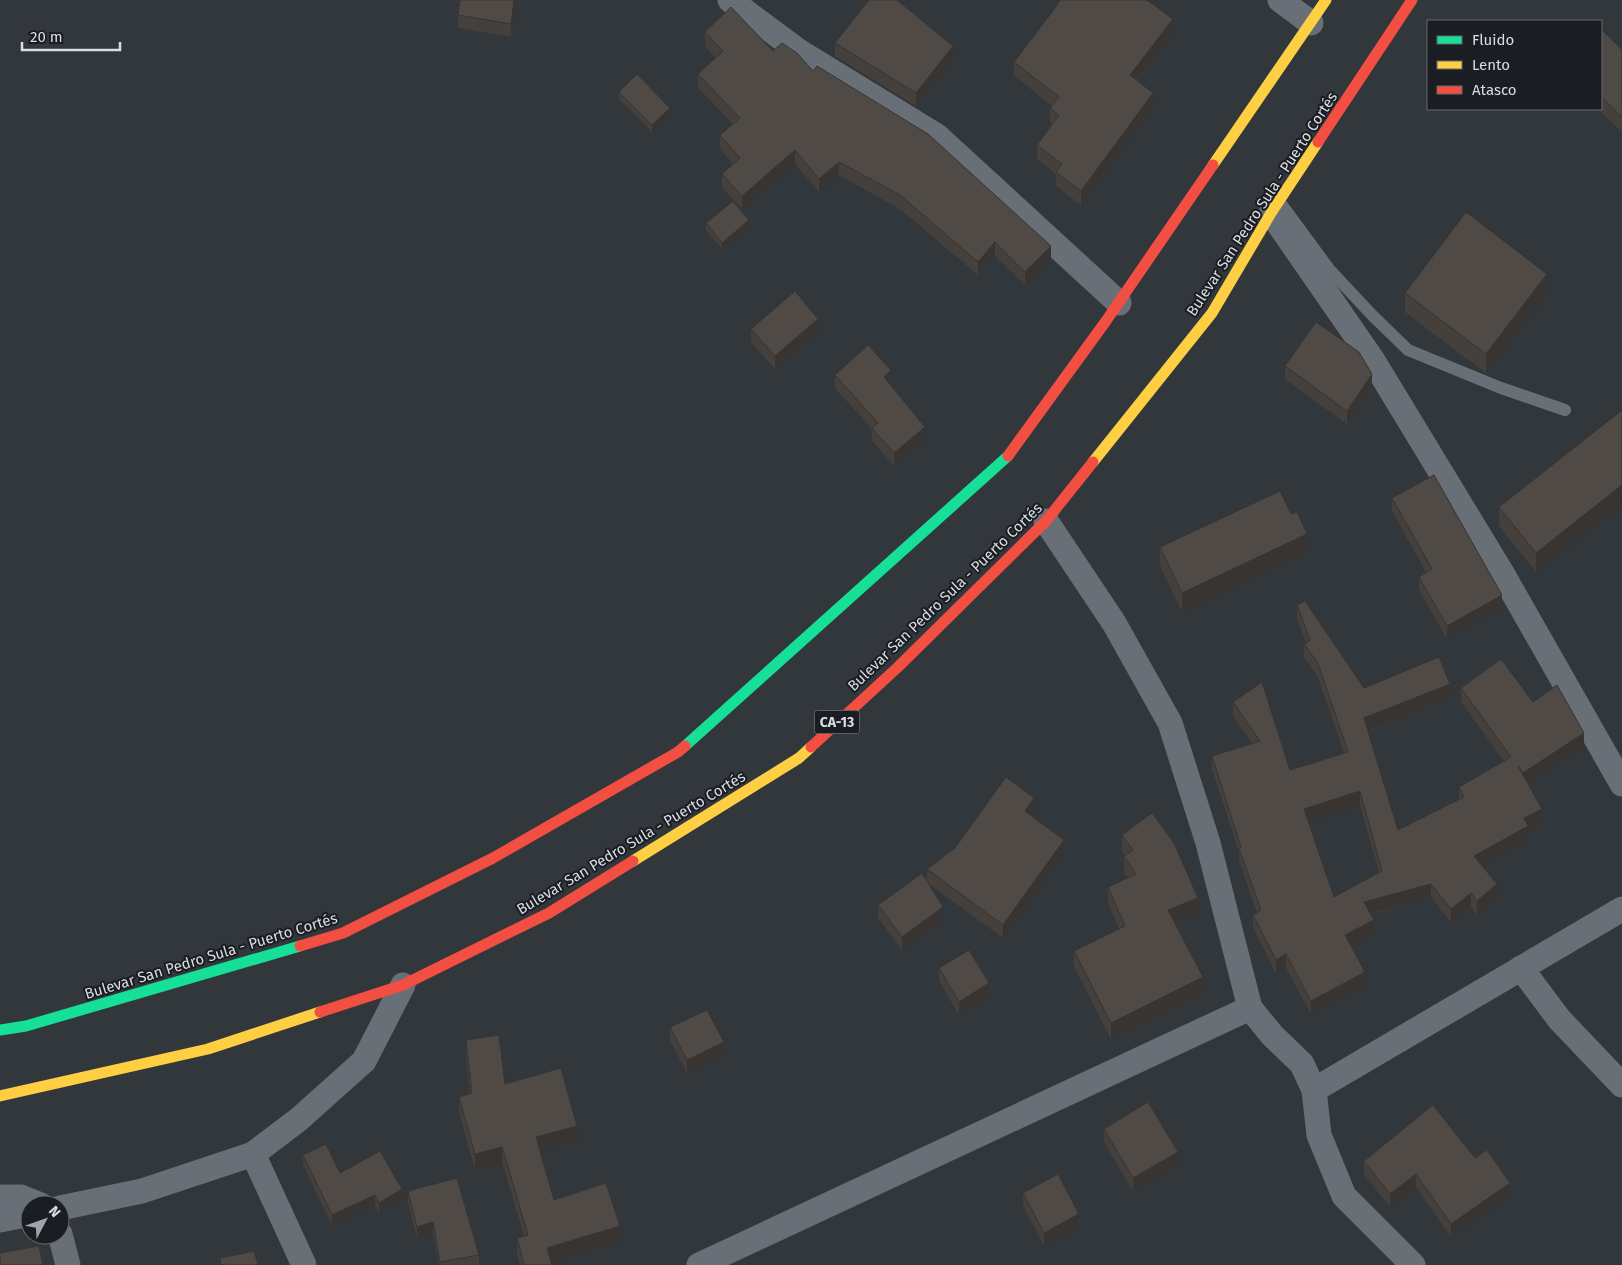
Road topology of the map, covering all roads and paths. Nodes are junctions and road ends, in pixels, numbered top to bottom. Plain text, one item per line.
1 (730, 0) edge
2 (1280, 0) edge
3 (1326, 0) edge
4 (1412, 0) edge
5 (1311, 23) junction
6 (1275, 207) junction
7 (1119, 303) junction
8 (1565, 410) dead end
9 (1046, 521) junction
10 (1622, 784) edge
11 (1622, 909) edge
12 (1521, 968) junction
13 (403, 985) junction
14 (1250, 1008) junction
15 (0, 1030) edge
16 (1622, 1085) edge
17 (1314, 1090) junction
18 (0, 1096) edge
19 (253, 1154) junction
20 (0, 1197) edge
21 (20, 1197) edge
22 (70, 1206) edge
23 (20, 1216) edge
24 (0, 1220) edge
25 (63, 1245) edge
26 (68, 1265) edge
27 (304, 1265) edge
28 (699, 1265) edge
29 (1413, 1265) edge

1 - 7 street
2 - 5 street
3 - 5 highway, Bulevar San Pedro Sula - Puerto Cortés
4 - 6 highway, Bulevar San Pedro Sula - Puerto Cortés / CA-13
5 - 7 highway, Bulevar San Pedro Sula - Puerto Cortés
6 - 8 lane
6 - 9 highway, Bulevar San Pedro Sula - Puerto Cortés / CA-13
6 - 10 street
7 - 15 highway, Bulevar San Pedro Sula - Puerto Cortés
9 - 13 highway, Bulevar San Pedro Sula - Puerto Cortés / CA-13
9 - 14 street
11 - 12 street
12 - 16 street
12 - 17 street
13 - 18 highway, Bulevar San Pedro Sula - Puerto Cortés / CA-13
13 - 19 street
14 - 17 street
14 - 28 street
17 - 29 street
19 - 22 street
19 - 27 street
20 - 21 street
23 - 24 street
25 - 26 street

